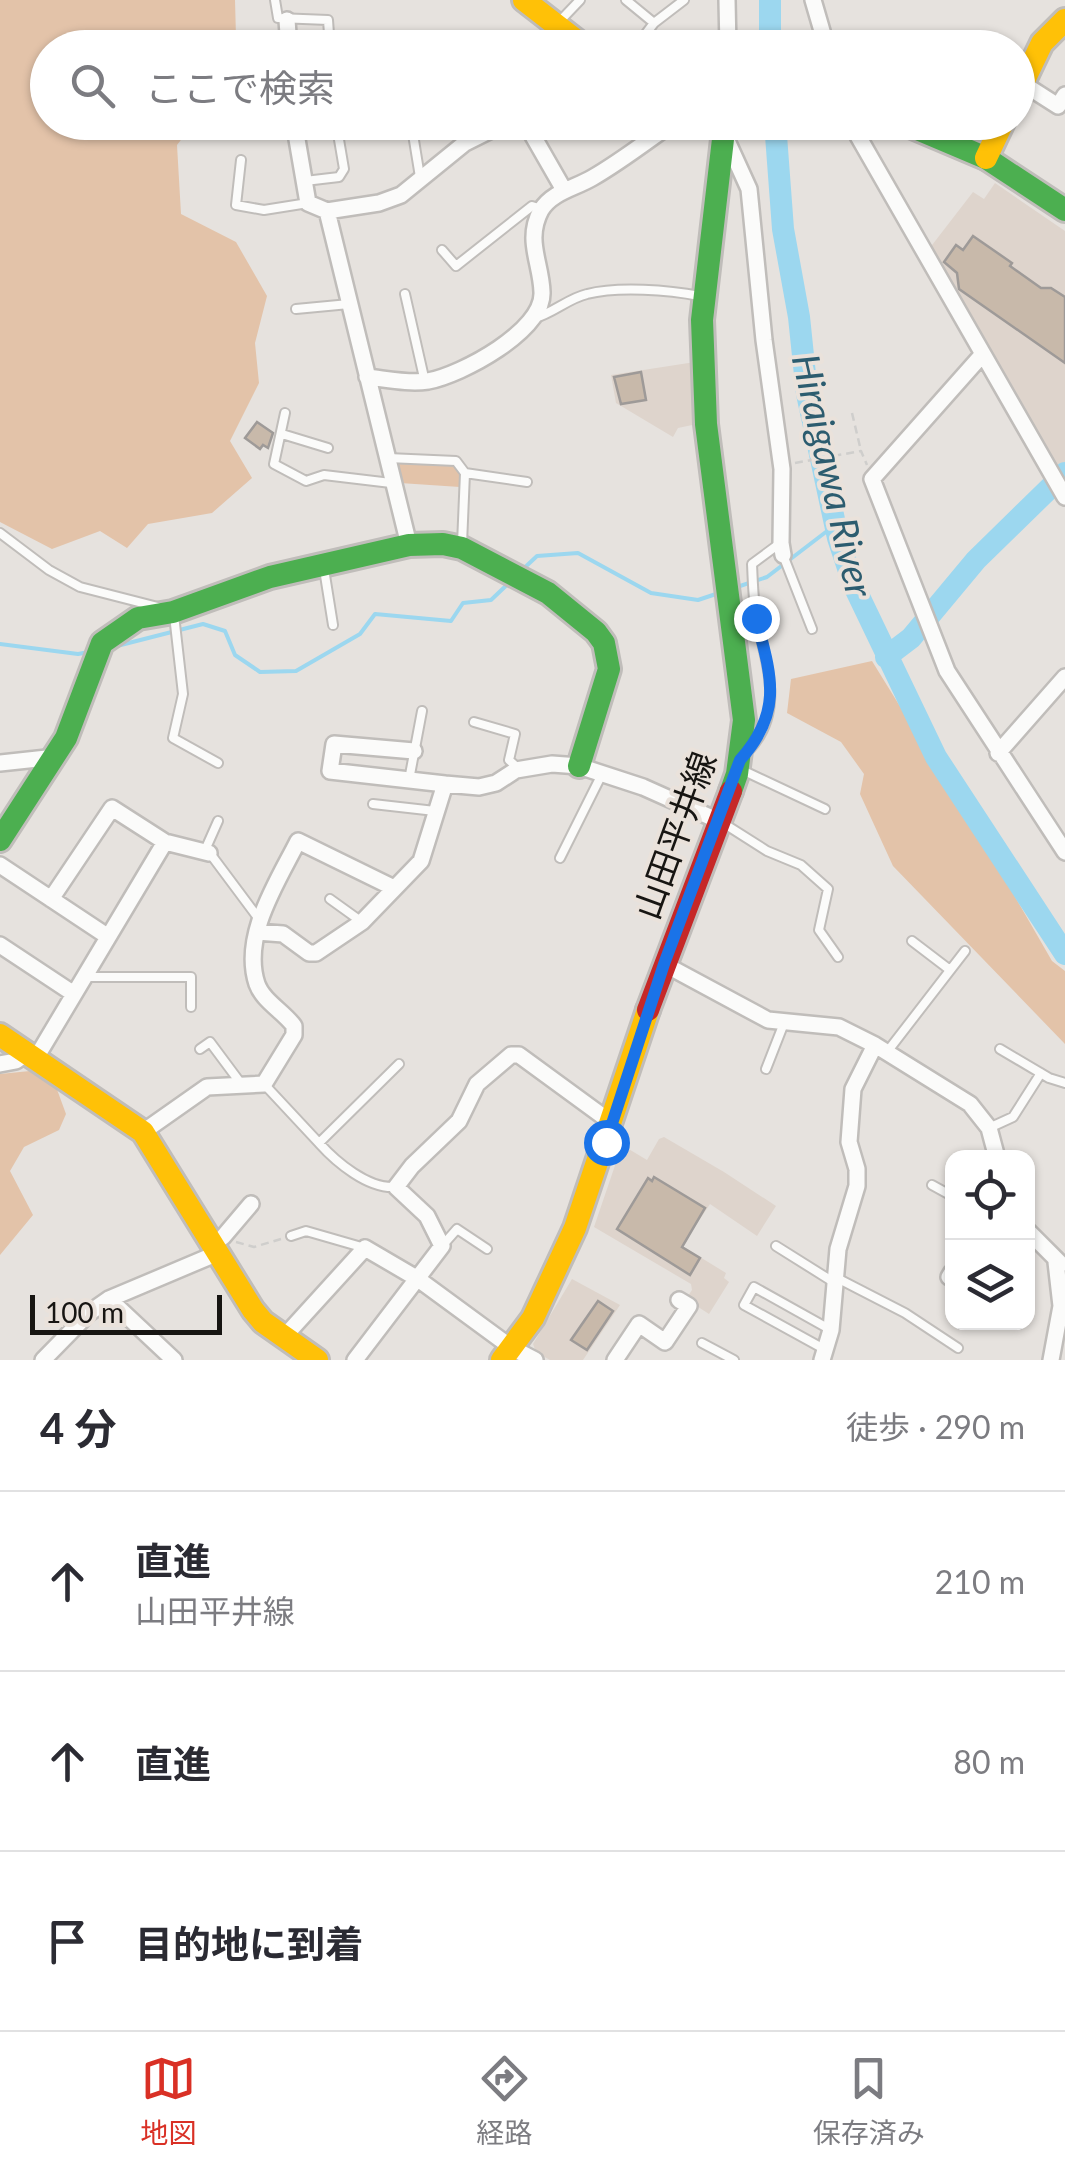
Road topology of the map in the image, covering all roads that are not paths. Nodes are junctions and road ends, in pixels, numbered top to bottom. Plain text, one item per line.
1 (274, 0) edge
2 (524, 0) edge
3 (580, 0) edge
4 (626, 0) edge
5 (684, 0) edge
6 (727, 0) edge
7 (813, 0) edge
8 (287, 20) junction
9 (1065, 20) edge
10 (654, 23) junction
11 (556, 25) junction
12 (287, 30) edge
13 (329, 30) edge
14 (554, 30) edge
15 (563, 30) edge
16 (649, 30) edge
17 (728, 30) edge
18 (822, 30) edge
19 (1035, 57) edge
20 (1035, 95) edge
21 (1065, 96) edge
22 (297, 140) edge
23 (339, 140) edge
24 (414, 140) edge
25 (471, 140) edge
26 (535, 140) edge
27 (648, 140) edge
28 (723, 140) edge
29 (729, 140) edge
30 (860, 140) edge
31 (944, 140) edge
32 (994, 140) edge
33 (986, 158) junction
34 (241, 160) dead end
35 (420, 177) junction
36 (304, 182) junction
37 (564, 190) junction
38 (308, 203) junction
39 (542, 209) junction
40 (1065, 210) edge
41 (327, 211) junction
42 (442, 250) dead end
43 (405, 294) dead end
44 (704, 298) junction
45 (350, 304) junction
46 (296, 309) dead end
47 (532, 319) junction
48 (982, 355) junction
49 (367, 377) junction
50 (426, 382) junction
51 (285, 413) dead end
52 (282, 434) junction
53 (328, 448) dead end
54 (388, 458) junction
55 (465, 473) junction
56 (527, 482) dead end
57 (394, 483) junction
58 (1065, 497) edge
59 (0, 533) edge
60 (410, 544) junction
61 (462, 548) junction
62 (782, 548) junction
63 (323, 565) junction
64 (173, 612) junction
65 (332, 625) dead end
66 (812, 629) dead end
67 (1065, 677) edge
68 (1051, 692) junction
69 (1065, 705) edge
70 (422, 711) dead end
71 (474, 722) dead end
72 (414, 751) junction
73 (998, 753) junction
74 (56, 756) junction
75 (218, 762) dead end
76 (0, 763) edge
77 (739, 764) junction
78 (579, 766) junction
79 (520, 770) junction
80 (602, 774) junction
81 (408, 781) junction
82 (445, 784) junction
83 (373, 804) dead end
84 (825, 809) dead end
85 (435, 811) junction
86 (218, 821) dead end
87 (719, 821) junction
88 (0, 840) edge
89 (165, 842) junction
90 (1065, 852) edge
91 (209, 853) junction
92 (560, 858) dead end
93 (0, 865) edge
94 (394, 888) junction
95 (51, 898) junction
96 (330, 900) dead end
97 (362, 922) junction
98 (258, 925) junction
99 (107, 936) junction
100 (912, 942) dead end
101 (0, 945) edge
102 (964, 951) dead end
103 (838, 957) dead end
104 (664, 964) junction
105 (950, 970) junction
106 (84, 977) junction
107 (74, 994) junction
108 (192, 1007) dead end
109 (784, 1023) junction
110 (0, 1034) edge
111 (218, 1036) dead end
112 (210, 1042) junction
113 (881, 1049) junction
114 (1000, 1049) dead end
115 (200, 1050) dead end
116 (31, 1056) junction
117 (0, 1064) edge
118 (399, 1064) dead end
119 (766, 1069) dead end
120 (1041, 1074) junction
121 (1064, 1082) edge
122 (264, 1084) junction
123 (242, 1085) junction
124 (612, 1123) junction
125 (988, 1128) junction
126 (143, 1132) junction
127 (319, 1143) junction
128 (995, 1150) edge
129 (932, 1185) dead end
130 (396, 1187) junction
131 (945, 1192) edge
132 (250, 1204) dead end
133 (291, 1236) road end
134 (1035, 1238) edge
135 (442, 1246) junction
136 (776, 1246) dead end
137 (215, 1248) junction
138 (365, 1248) junction
139 (487, 1249) dead end
140 (1060, 1264) edge
141 (418, 1279) junction
142 (835, 1280) junction
143 (109, 1299) junction
144 (679, 1300) dead end
145 (831, 1330) junction
146 (284, 1337) junction
147 (702, 1343) dead end
148 (958, 1348) dead end
149 (507, 1354) edge
150 (824, 1355) edge
151 (1057, 1355) edge
152 (43, 1360) edge
153 (174, 1360) edge
154 (317, 1360) edge
155 (355, 1360) edge
156 (535, 1360) edge
157 (615, 1360) edge
158 (734, 1360) edge

1 - 8 lane
2 - 11 main road
3 - 11 lane
4 - 10 lane
5 - 10 lane
6 - 17 street
7 - 18 street
8 - 12 street
8 - 13 lane
9 - 19 main road
10 - 16 lane
11 - 14 street
11 - 15 main road
20 - 21 street
22 - 36 street
23 - 36 lane
24 - 35 lane
25 - 35 street
26 - 37 street
27 - 37 street
28 - 44 main road, 山田平井線
29 - 62 street
30 - 48 street
31 - 33 main road
32 - 33 main road
33 - 40 main road
34 - 38 lane
35 - 41 street
36 - 38 street
37 - 39 street
38 - 41 street
39 - 42 lane
39 - 47 street
41 - 45 street
43 - 50 lane
44 - 47 lane
44 - 77 main road, 山田平井線
45 - 46 lane
45 - 49 street
47 - 50 street
48 - 58 street
48 - 73 street
49 - 50 street
49 - 54 street
51 - 52 lane
52 - 53 lane
52 - 57 lane
54 - 55 lane
54 - 57 street
55 - 56 lane
55 - 61 lane
57 - 60 street
59 - 64 lane
60 - 61 main road
60 - 63 main road
61 - 78 main road
62 - 66 lane
62 - 77 lane
63 - 64 main road
63 - 65 lane
64 - 74 main road
64 - 75 lane
67 - 68 street
68 - 69 street
68 - 73 street
70 - 72 lane
71 - 79 lane
72 - 81 lane
72 - 81 street
73 - 90 street
74 - 76 street
74 - 88 main road
77 - 84 lane
77 - 87 main road, 山田平井線
78 - 79 street
78 - 80 street
79 - 82 street
80 - 87 street
80 - 92 lane
81 - 82 street
82 - 85 street
83 - 85 lane
85 - 94 street
86 - 91 lane
87 - 103 lane
87 - 104 main road, 山田平井線
89 - 91 street
89 - 95 street
89 - 99 street
91 - 98 lane
93 - 95 street
94 - 97 street
94 - 98 street
95 - 99 street
96 - 97 lane
97 - 98 street
98 - 122 street
99 - 106 street
100 - 105 lane
101 - 107 street
102 - 105 lane
104 - 109 street
104 - 124 main road, 山田平井線
105 - 113 lane
106 - 107 street
106 - 108 lane
107 - 116 street
109 - 113 street
109 - 119 lane
110 - 116 main road
111 - 112 lane
112 - 115 lane
112 - 123 lane
113 - 125 street
113 - 142 street
114 - 120 lane
116 - 117 street
116 - 126 main road
118 - 127 lane
120 - 121 lane
120 - 125 lane
122 - 123 street
122 - 127 lane
123 - 126 street
124 - 130 street
124 - 149 main road, 山田平井線
125 - 128 street
126 - 137 main road
127 - 130 lane
129 - 131 lane
130 - 135 street
132 - 137 street
133 - 138 lane
134 - 140 street
135 - 139 lane
135 - 141 street
136 - 142 lane
137 - 143 street
137 - 146 main road
138 - 141 street
138 - 146 street
140 - 151 street
141 - 149 street
141 - 155 street
142 - 145 street
142 - 148 lane
143 - 152 street
143 - 153 street
144 - 157 street
145 - 150 street
145 - 150 lane
146 - 154 main road
147 - 158 lane
149 - 156 street

